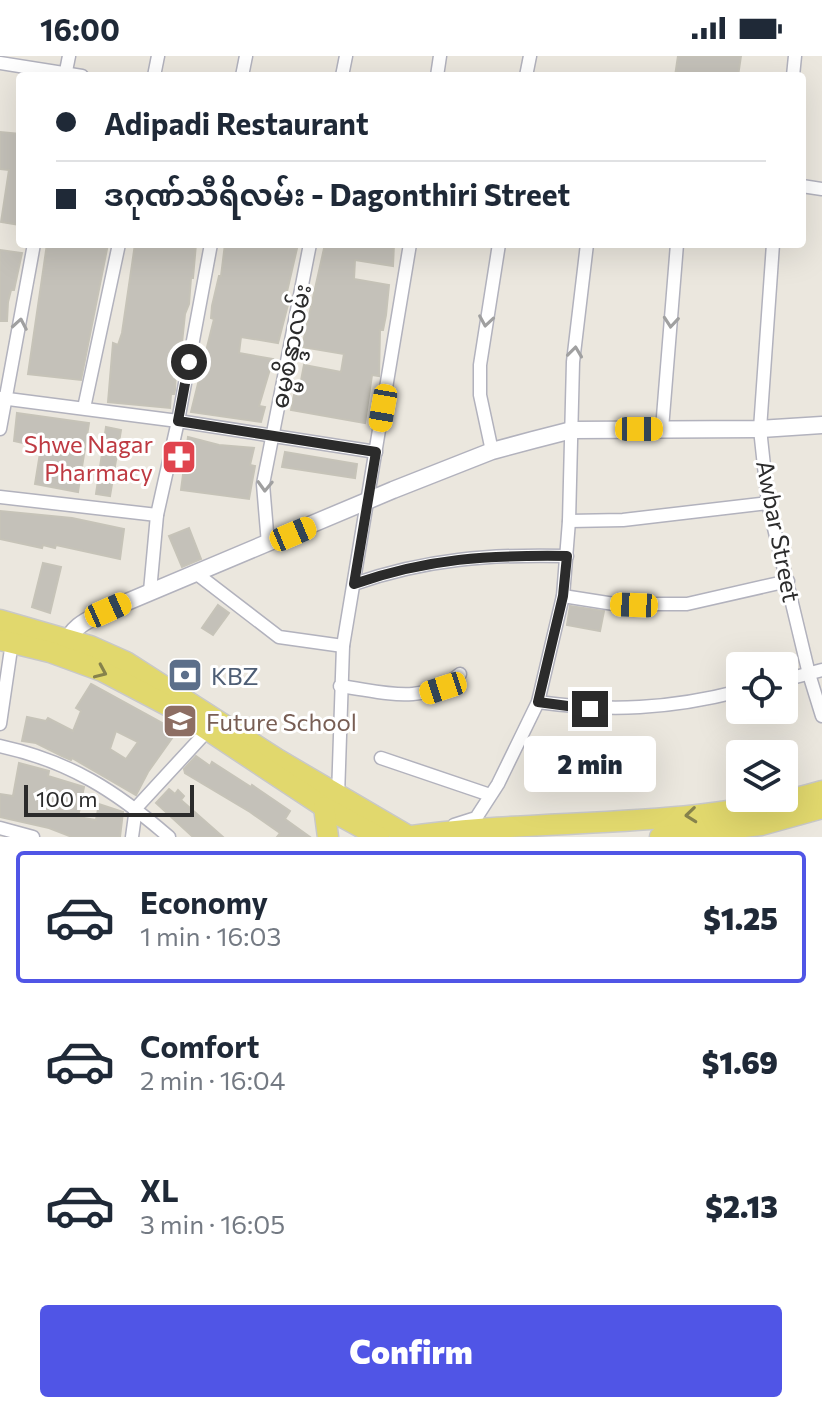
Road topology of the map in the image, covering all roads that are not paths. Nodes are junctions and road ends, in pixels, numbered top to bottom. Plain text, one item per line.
1 (0, 63) edge
2 (50, 72) edge
3 (33, 248) edge
4 (118, 248) edge
5 (210, 248) edge
6 (309, 248) edge
7 (409, 248) edge
8 (498, 248) edge
9 (587, 248) edge
10 (677, 248) edge
11 (773, 248) edge
12 (3, 398) edge
13 (84, 408) junction
14 (178, 421) junction
15 (822, 425) edge
16 (0, 429) edge
17 (662, 429) junction
18 (760, 429) junction
19 (572, 430) junction
20 (272, 436) junction
21 (492, 451) junction
22 (376, 452) junction
23 (0, 497) edge
24 (366, 502) junction
25 (768, 503) junction
26 (157, 515) junction
27 (569, 521) junction
28 (268, 544) junction
29 (567, 556) junction
30 (197, 574) junction
31 (788, 581) junction
32 (354, 584) junction
33 (150, 591) junction
34 (563, 596) junction
35 (0, 620) edge
36 (6, 641) edge
37 (343, 646) junction
38 (64, 647) junction
39 (816, 672) edge
40 (460, 674) dead end
41 (340, 686) junction
42 (726, 695) edge
43 (538, 702) junction
44 (822, 716) edge
45 (0, 724) edge
46 (208, 730) junction
47 (0, 746) edge
48 (381, 758) dead end
49 (822, 791) edge
50 (490, 795) junction
51 (331, 802) junction
52 (136, 808) junction
53 (822, 808) edge
54 (0, 828) edge
55 (764, 831) edge
56 (673, 836) edge
57 (33, 837) edge
58 (132, 837) edge
59 (169, 837) edge
60 (328, 837) edge
61 (379, 837) edge
62 (408, 837) edge

1 - 2 street
12 -> 3 street
4 - 13 street
5 - 14 street
6 - 20 street, ဓမ္မစိန္ဒာလမ်း
7 - 22 street
8 -> 21 street
19 -> 9 street
10 -> 17 street
11 - 18 street, Awbar Street
12 - 13 street
12 - 16 street
13 - 14 street
14 - 20 street
14 - 26 street
15 - 18 street
17 - 18 street
17 - 19 street
18 - 25 street, Awbar Street
19 - 21 street
19 - 27 street
20 - 22 street
20 -> 28 street, ဓမ္မစိန္ဒာလမ်း
21 - 24 street
22 - 24 street
23 - 26 street
24 - 28 street
24 - 32 street
25 - 27 street
25 - 31 street, Awbar Street
26 - 33 street
27 - 29 street
28 - 30 street
29 - 32 street
29 - 34 street
30 - 33 street
30 - 37 street
31 - 34 street
31 - 39 street, Awbar Street
32 - 37 street
33 - 38 street
34 - 43 street
35 - 38 main road
36 - 38 main road
36 - 45 street
37 - 41 street
38 -> 46 main road
38 - 51 main road
39 - 44 street, Awbar Street
40 - 41 street
41 - 51 street
42 - 43 street
43 - 50 street
46 - 51 main road
46 - 52 street
47 - 52 street
48 - 50 street
49 -> 62 main road
50 - 62 street
51 - 60 main road
51 - 61 main road
51 - 62 main road
52 - 58 street
52 - 59 street
53 - 55 main road
54 - 57 street
55 - 56 main road

